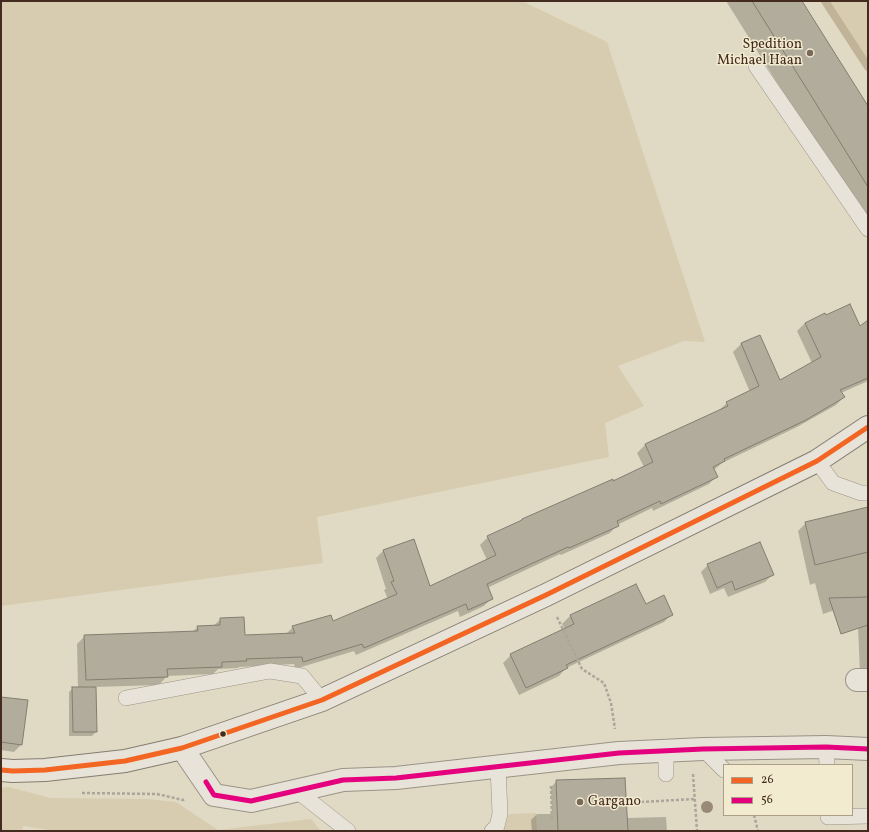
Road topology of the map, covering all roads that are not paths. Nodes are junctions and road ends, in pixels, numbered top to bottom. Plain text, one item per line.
1 (756, 66) dead end
2 (868, 229) edge
3 (868, 427) edge
4 (817, 461) junction
5 (868, 493) edge
6 (126, 698) dead end
7 (322, 700) junction
8 (182, 748) junction
9 (703, 749) junction
10 (868, 749) edge
11 (666, 750) junction
12 (827, 756) edge
13 (498, 767) junction
14 (723, 769) edge
15 (1, 770) edge
16 (666, 774) dead end
17 (296, 790) junction
18 (828, 816) edge
19 (868, 816) edge
20 (348, 831) edge
21 (492, 831) edge

1 - 2 lane
3 - 4 street
4 - 5 lane
4 - 7 street
6 - 7 lane
7 - 8 street
8 - 15 street
8 - 17 street
9 - 11 street
9 - 12 street
9 - 14 lane
10 - 12 street
11 - 13 street
11 - 16 lane
13 - 17 street
13 - 21 lane
17 - 20 lane
18 - 19 lane

